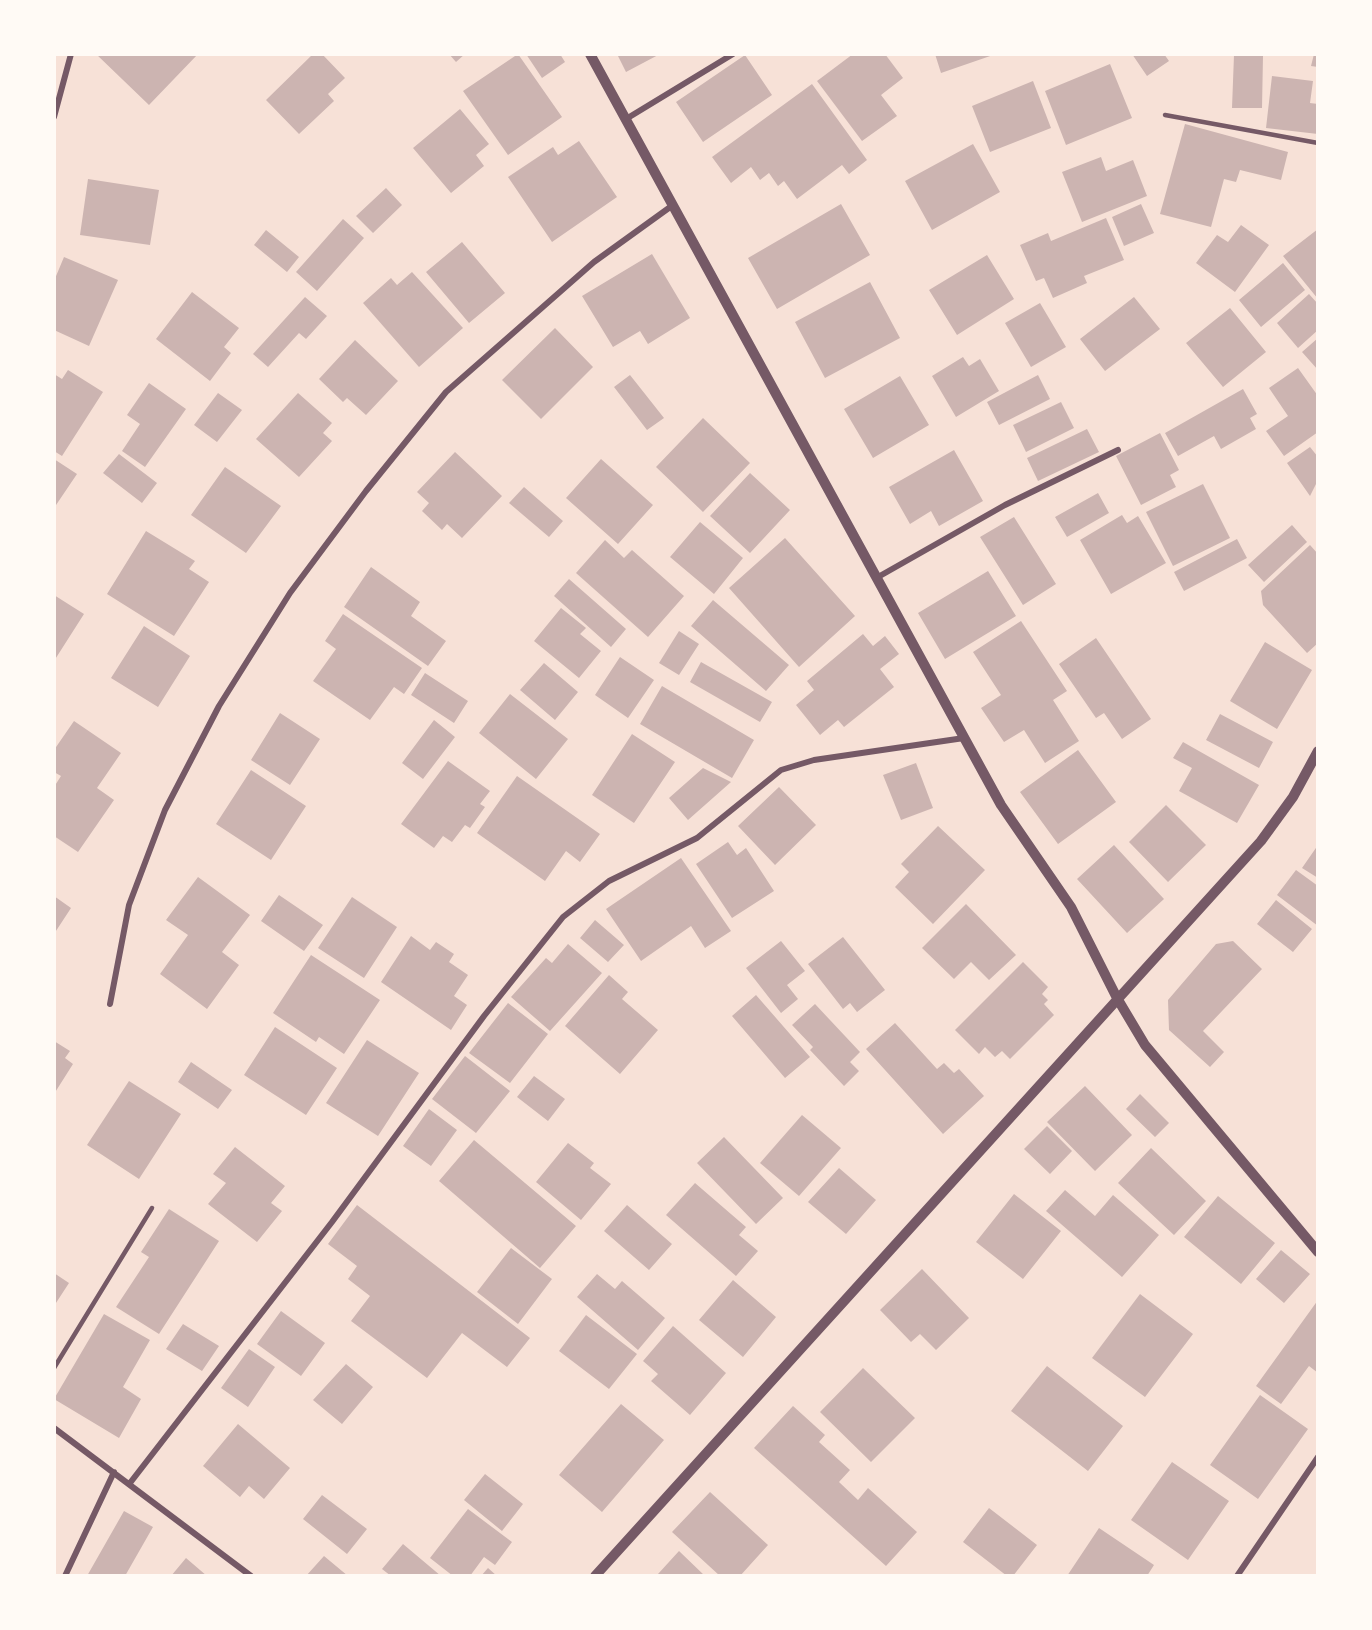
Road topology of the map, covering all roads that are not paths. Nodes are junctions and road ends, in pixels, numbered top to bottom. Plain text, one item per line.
1 (71, 54) edge
2 (590, 54) edge
3 (733, 54) edge
4 (1165, 115) dead end
5 (54, 117) edge
6 (626, 119) junction
7 (1318, 143) edge
8 (673, 205) junction
9 (1118, 450) dead end
10 (878, 578) junction
11 (964, 738) junction
12 (1318, 751) edge
13 (1117, 999) junction
14 (110, 1004) dead end
15 (152, 1208) dead end
16 (1318, 1252) edge
17 (54, 1368) edge
18 (54, 1428) edge
19 (1318, 1457) edge
20 (114, 1472) junction
21 (130, 1483) junction
22 (65, 1576) edge
23 (251, 1576) edge
24 (595, 1576) edge
25 (1237, 1576) edge

1 - 5 street
2 - 6 street
3 - 6 street
4 - 7 lane
6 - 8 street
8 - 10 street
8 - 14 street
9 - 10 street
10 - 11 street
11 - 13 street
11 - 21 street
12 - 13 street
13 - 16 street
13 - 24 street
15 - 17 lane
18 - 20 street
19 - 25 street
20 - 21 street
20 - 22 street
21 - 23 street

